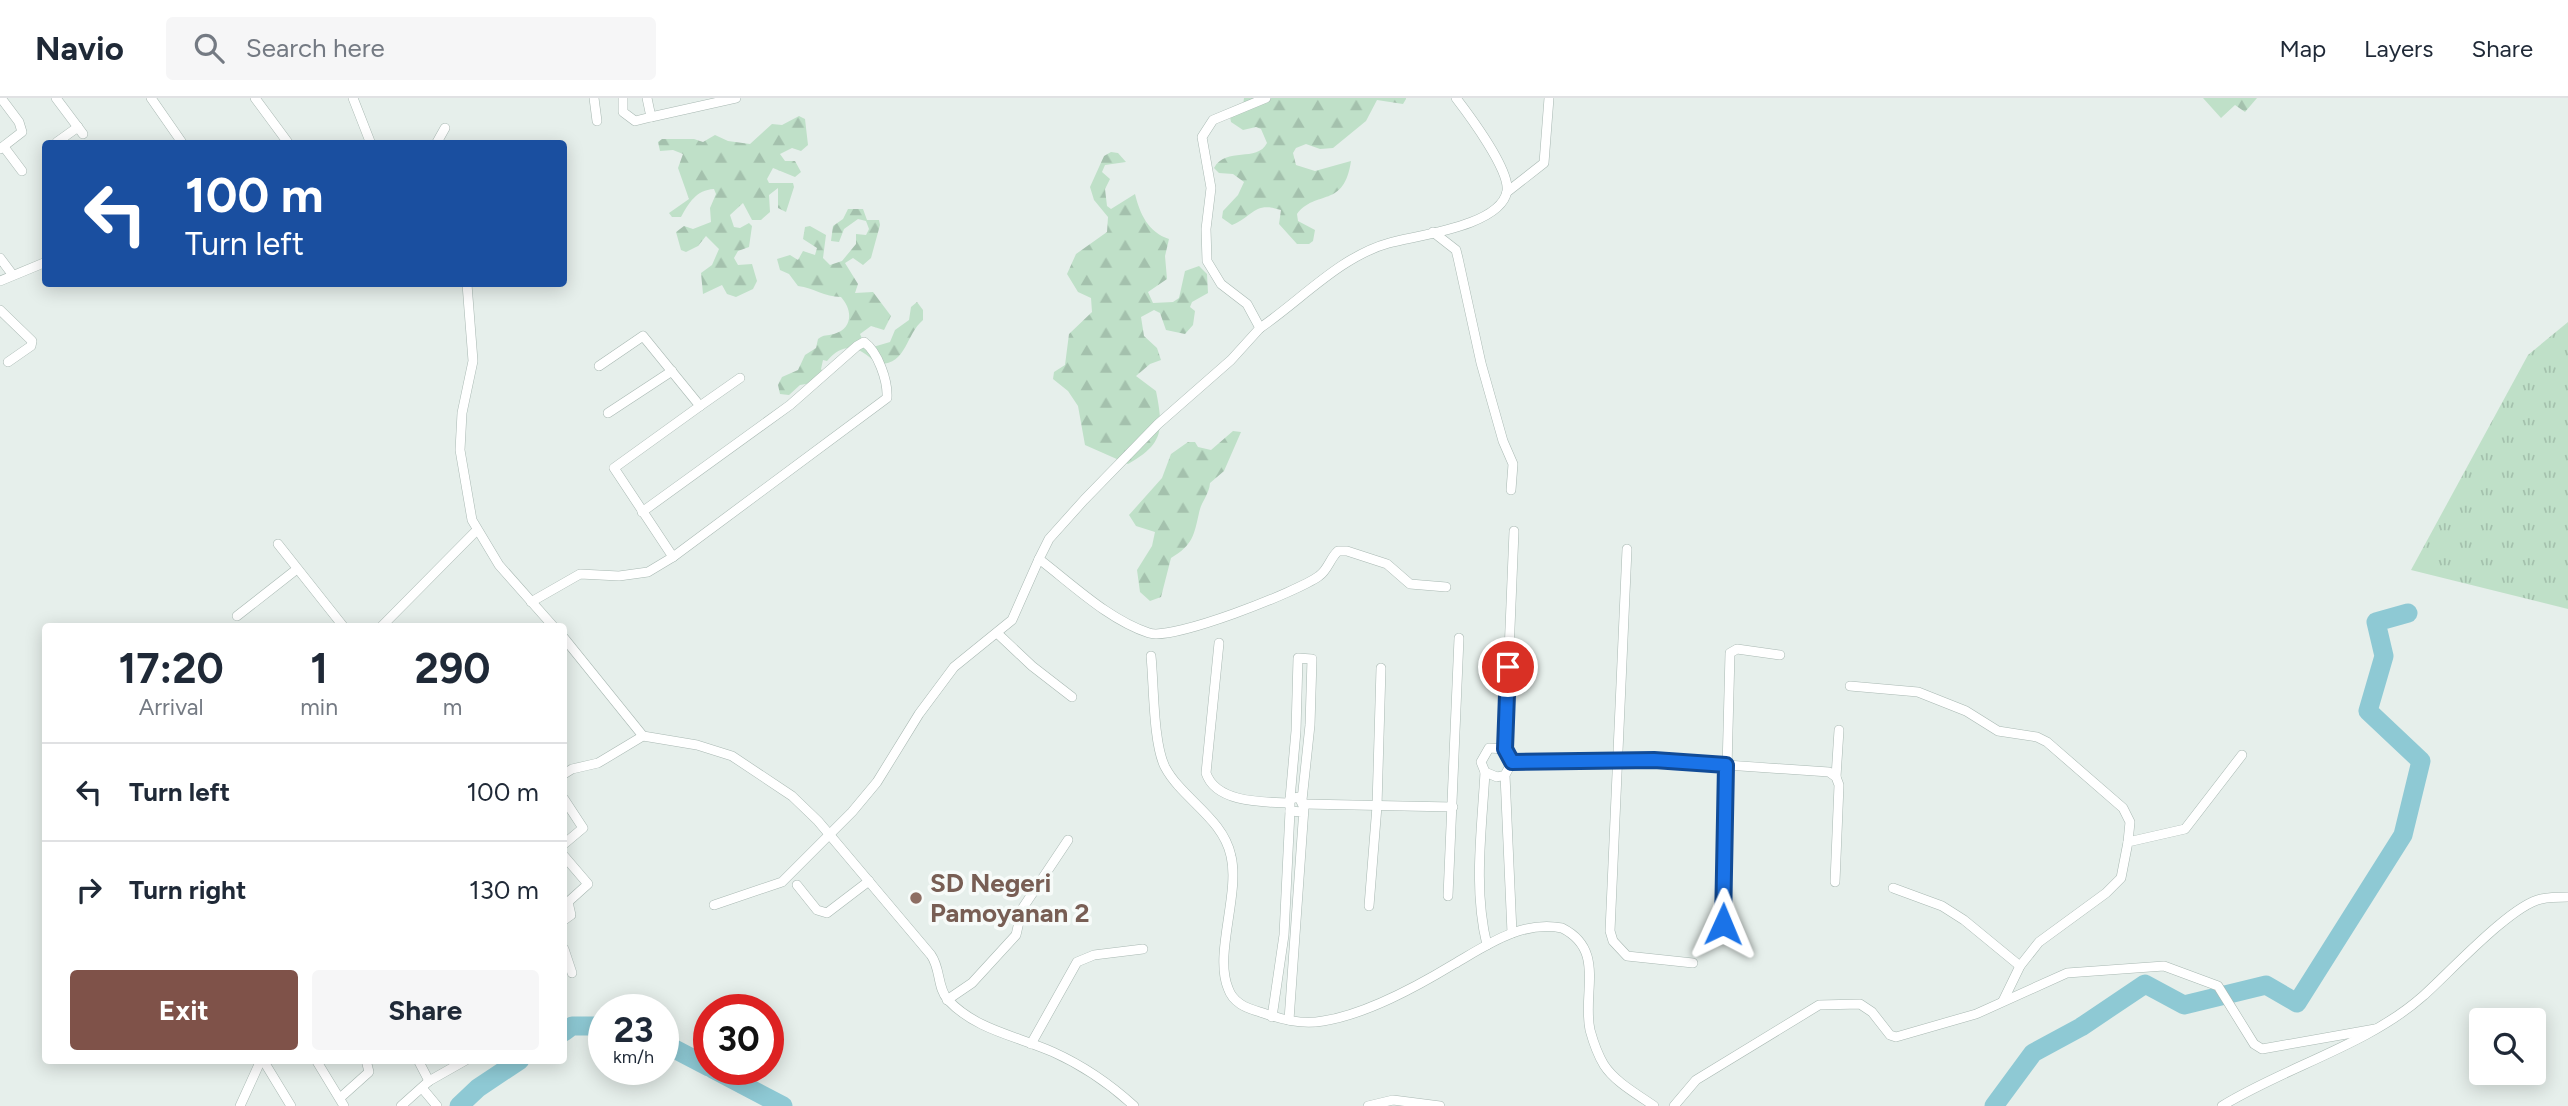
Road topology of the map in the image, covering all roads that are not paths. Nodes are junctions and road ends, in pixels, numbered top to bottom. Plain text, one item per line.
1 (1, 98) edge
2 (151, 98) edge
3 (255, 98) edge
4 (353, 98) edge
5 (594, 98) edge
6 (623, 98) edge
7 (647, 98) edge
8 (736, 98) edge
9 (1266, 98) edge
10 (1456, 98) edge
11 (1549, 98) edge
12 (58, 99) edge
13 (651, 117) junction
14 (597, 121) dead end
15 (445, 128) dead end
16 (61, 140) edge
17 (180, 140) edge
18 (286, 140) edge
19 (369, 140) edge
20 (438, 140) edge
21 (2, 148) edge
22 (22, 171) dead end
23 (1507, 192) junction
24 (1433, 232) junction
25 (0, 258) edge
26 (42, 263) edge
27 (12, 274) junction
28 (0, 281) edge
29 (467, 287) edge
30 (0, 310) edge
31 (1260, 328) junction
32 (8, 362) dead end
33 (599, 366) dead end
34 (672, 371) junction
35 (740, 378) dead end
36 (700, 407) junction
37 (608, 413) dead end
38 (1511, 490) dead end
39 (642, 512) junction
40 (476, 531) junction
41 (1514, 531) dead end
42 (278, 544) dead end
43 (1627, 549) dead end
44 (673, 557) junction
45 (1039, 559) junction
46 (297, 569) junction
47 (1446, 587) dead end
48 (531, 602) junction
49 (237, 616) dead end
50 (340, 623) edge
51 (385, 623) edge
52 (550, 623) edge
53 (997, 633) junction
54 (1459, 638) dead end
55 (567, 642) edge
56 (1219, 643) dead end
57 (1780, 655) dead end
58 (1151, 656) dead end
59 (1381, 668) dead end
60 (1850, 686) dead end
61 (1073, 697) dead end
62 (1297, 713) junction
63 (1311, 713) junction
64 (1839, 730) dead end
65 (643, 736) junction
66 (1295, 748) junction
67 (1505, 749) junction
68 (1307, 750) junction
69 (2242, 755) dead end
70 (1618, 760) junction
71 (1512, 762) junction
72 (1726, 765) junction
73 (567, 772) edge
74 (1485, 772) junction
75 (1505, 775) junction
76 (1836, 777) junction
77 (567, 804) edge
78 (1290, 805) junction
79 (1303, 805) junction
80 (1377, 806) junction
81 (1453, 807) junction
82 (830, 835) junction
83 (1068, 840) dead end
84 (567, 841) edge
85 (2128, 842) junction
86 (567, 860) edge
87 (1286, 871) junction
88 (1298, 871) junction
89 (869, 881) junction
90 (1835, 881) dead end
91 (797, 885) dead end
92 (1892, 888) dead end
93 (1448, 896) dead end
94 (2568, 897) edge
95 (714, 905) dead end
96 (1369, 906) dead end
97 (1284, 910) junction
98 (1297, 911) junction
99 (567, 918) edge
100 (1723, 924) dead end
101 (1512, 933) junction
102 (1487, 945) junction
103 (1143, 949) dead end
104 (567, 958) edge
105 (1693, 963) dead end
106 (2020, 966) junction
107 (1279, 972) junction
108 (572, 973) dead end
109 (1294, 973) junction
110 (947, 1000) junction
111 (2003, 1001) junction
112 (1272, 1017) junction
113 (1289, 1020) junction
114 (2375, 1029) junction
115 (1031, 1044) junction
116 (260, 1064) edge
117 (265, 1064) edge
118 (318, 1064) edge
119 (367, 1064) edge
120 (419, 1064) edge
121 (459, 1064) edge
122 (425, 1084) junction
123 (342, 1102) edge
124 (240, 1106) edge
125 (291, 1106) edge
126 (401, 1106) edge
127 (437, 1106) edge
128 (1135, 1106) edge
129 (1368, 1106) edge
130 (1440, 1106) edge
131 (1654, 1106) edge
132 (1674, 1106) edge
133 (2222, 1106) edge

1 - 21 street
2 - 17 street
3 - 18 street
4 - 19 street
5 - 14 street
6 - 13 street
7 - 13 street
8 - 13 street
9 - 31 street
10 - 23 street
11 - 23 street
12 - 16 street
15 - 20 street
21 - 22 street
23 - 24 street
24 - 31 street
24 - 38 street
25 - 27 street
26 - 27 street
27 - 28 street
29 - 40 street
30 - 32 street
31 - 45 street
33 - 34 street
34 - 36 street
34 - 37 street
35 - 36 street
36 - 39 street
39 - 44 street
39 - 44 street
40 - 48 street
40 - 51 street
41 - 67 street
42 - 46 street
43 - 70 street
44 - 48 street
45 - 47 street
45 - 53 street
46 - 49 street
46 - 50 street
48 - 52 street
53 - 61 street
53 - 82 street
54 - 81 street
55 - 65 street
56 - 78 street
57 - 72 street
58 - 112 street
59 - 80 street
60 - 85 street
62 - 63 street
62 - 63 street
62 - 66 street
63 - 68 street
64 - 76 street
65 - 73 street
65 - 82 street
66 - 68 street
66 - 78 street
67 - 71 street
67 - 74 street
68 - 79 street
69 - 85 street
70 - 71 street
70 - 72 street
70 - 105 street
71 - 75 street
72 - 76 street
72 - 100 street
74 - 75 street
74 - 102 street
75 - 101 street
76 - 90 street
77 - 84 street
78 - 79 street
78 - 79 street
78 - 87 street
79 - 80 street
79 - 88 street
80 - 81 street
80 - 96 street
81 - 93 street
82 - 89 street
82 - 95 street
83 - 110 street
85 - 106 street
86 - 99 street
87 - 88 street
87 - 97 street
88 - 98 street
89 - 91 street
89 - 110 street
92 - 106 street
94 - 114 street
97 - 98 street
97 - 107 street
98 - 109 street
101 - 102 street
101 - 131 street
102 - 113 street
103 - 115 street
104 - 108 street
106 - 111 street
107 - 109 street
107 - 112 street
109 - 113 street
110 - 115 street
111 - 114 street
111 - 132 street
112 - 113 street
114 - 133 street
115 - 128 street
116 - 124 street
117 - 125 street
118 - 123 street
119 - 123 street
120 - 122 street
121 - 122 street
122 - 126 street
122 - 127 street
129 - 130 street

